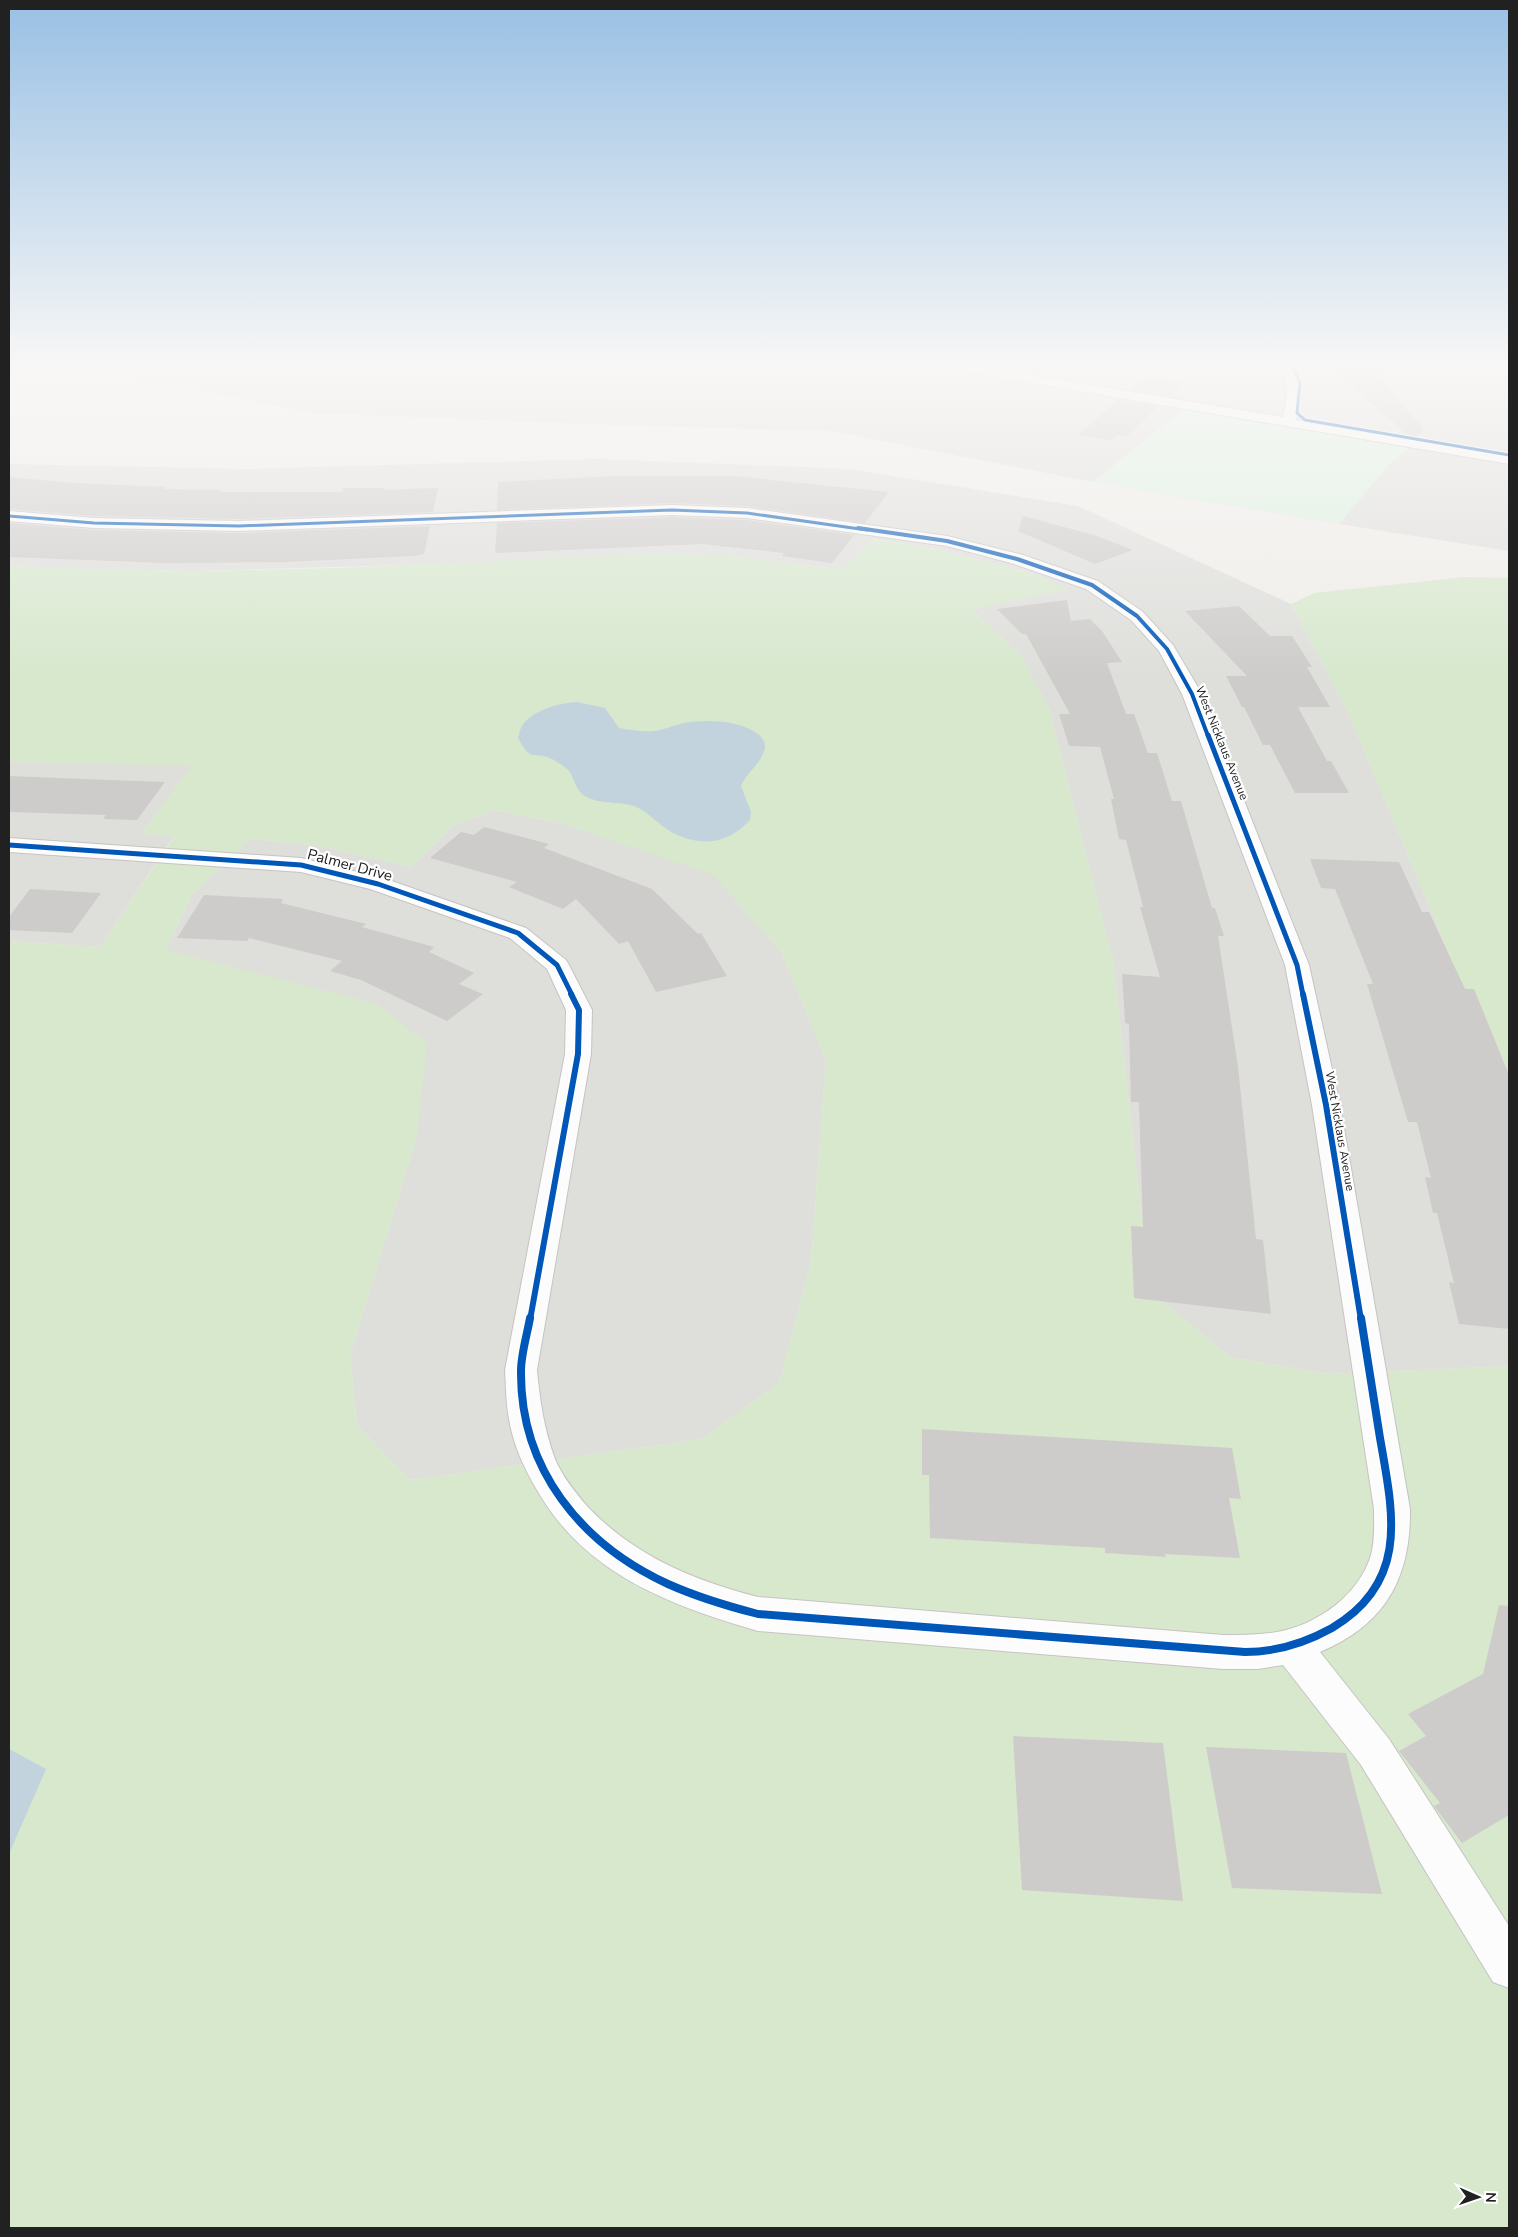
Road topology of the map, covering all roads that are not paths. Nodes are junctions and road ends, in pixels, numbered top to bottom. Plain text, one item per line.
1 (9, 516) edge
2 (9, 845) edge
3 (579, 1010) joint
4 (1292, 1645) junction
5 (1509, 1966) edge

1 - 4 street, West Nicklaus Avenue
2 - 3 street, Palmer Drive
3 - 4 street, West Nicklaus Avenue
4 - 5 street

